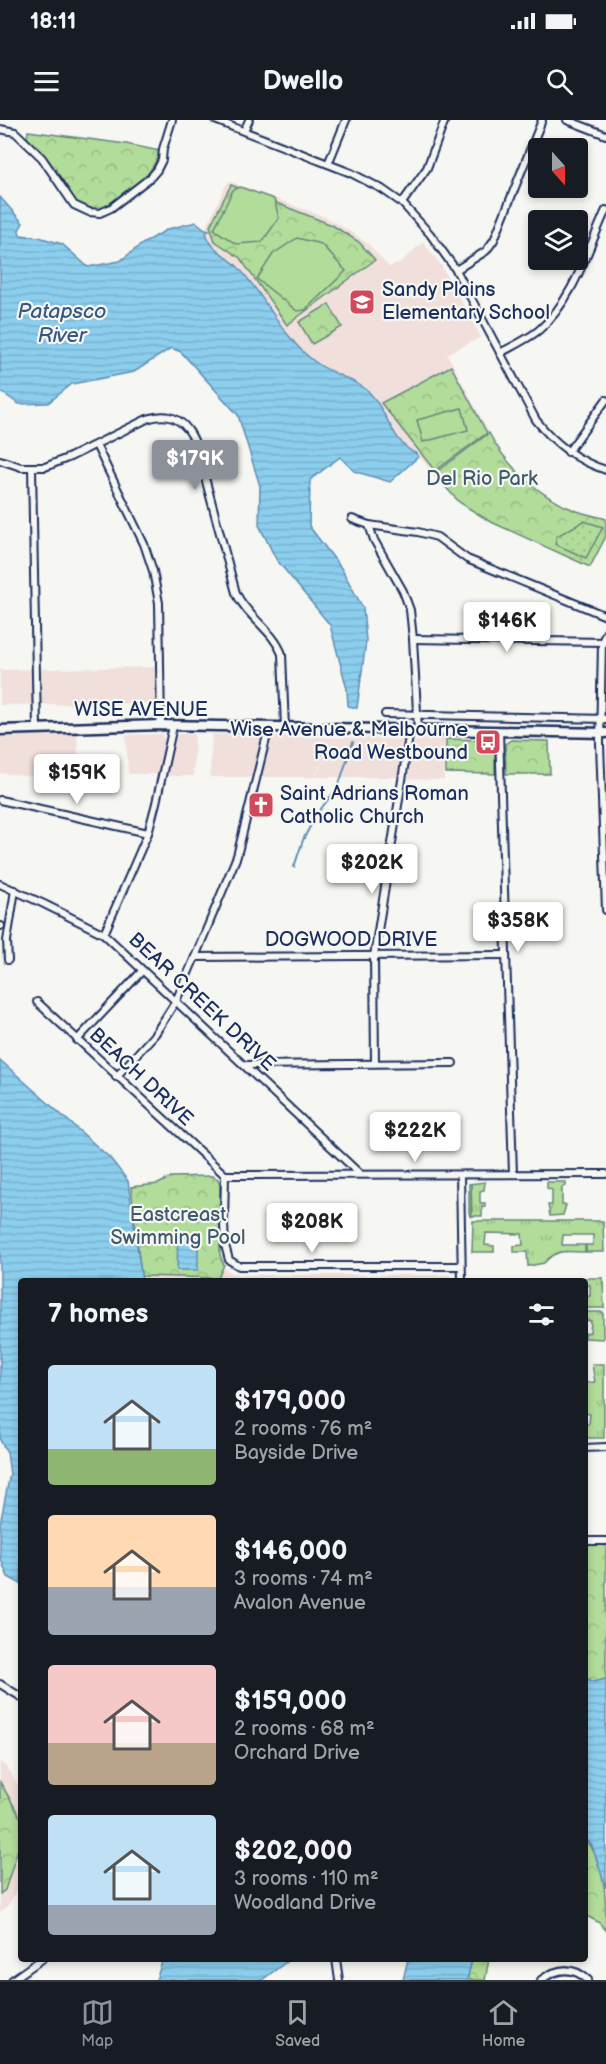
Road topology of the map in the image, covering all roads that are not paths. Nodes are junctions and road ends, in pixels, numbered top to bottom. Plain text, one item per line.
1 (172, 120) edge
2 (215, 120) edge
3 (249, 120) edge
4 (346, 120) edge
5 (445, 120) edge
6 (542, 120) edge
7 (567, 120) edge
8 (0, 129) edge
9 (244, 131) junction
10 (606, 135) edge
11 (328, 164) junction
12 (402, 203) junction
13 (606, 210) edge
14 (456, 270) junction
15 (500, 353) junction
16 (606, 400) edge
17 (96, 444) junction
18 (568, 452) junction
19 (0, 460) edge
20 (32, 468) junction
21 (606, 470) edge
22 (352, 519) dead end
23 (369, 525) junction
24 (606, 616) edge
25 (606, 633) edge
26 (413, 639) junction
27 (604, 642) edge
28 (385, 714) dead end
29 (417, 715) junction
30 (603, 719) edge
31 (162, 725) junction
32 (173, 726) junction
33 (269, 727) junction
34 (37, 728) junction
35 (285, 728) junction
36 (0, 730) edge
37 (414, 730) junction
38 (499, 731) junction
39 (603, 733) edge
40 (0, 800) edge
41 (148, 833) junction
42 (0, 884) edge
43 (15, 890) junction
44 (606, 910) edge
45 (104, 934) junction
46 (506, 955) junction
47 (374, 956) junction
48 (195, 957) junction
49 (8, 960) dead end
50 (142, 971) junction
51 (176, 1001) junction
52 (38, 1002) dead end
53 (77, 1040) junction
54 (453, 1063) dead end
55 (375, 1064) junction
56 (245, 1065) junction
57 (116, 1077) junction
58 (360, 1174) junction
59 (513, 1174) junction
60 (606, 1174) edge
61 (225, 1175) junction
62 (460, 1175) junction
63 (461, 1266) junction
64 (462, 1278) edge
65 (588, 1448) edge
66 (606, 1448) edge
67 (588, 1541) edge
68 (606, 1541) edge
69 (0, 1684) edge
70 (18, 1695) edge
71 (38, 1962) edge
72 (336, 1962) edge
73 (12, 1980) edge
74 (339, 1980) edge
75 (541, 1980) edge
76 (588, 1980) edge

1 - 8 street
2 - 9 street
3 - 9 street
4 - 11 street
5 - 12 street
6 - 14 street
7 - 10 street
9 - 11 street
11 - 12 street
12 - 14 street
13 - 15 street
14 - 15 street
15 - 18 street
16 - 18 street
17 - 20 street
17 - 31 street
17 - 35 street
18 - 21 street
19 - 20 street
20 - 34 street
22 - 23 street
23 - 24 street
23 - 26 street
25 - 27 street
26 - 27 street
26 - 29 street
27 - 30 street
28 - 29 street
29 - 30 street
29 - 37 street
30 - 39 street
31 - 32 main road, WISE AVENUE
31 - 34 main road, WISE AVENUE
32 - 33 main road, WISE AVENUE
32 - 41 street
33 - 35 main road, WISE AVENUE
33 - 48 street
34 - 36 main road, WISE AVENUE
35 - 37 main road, WISE AVENUE
37 - 38 main road, WISE AVENUE
37 - 47 street
38 - 39 main road, WISE AVENUE
38 - 46 street
39 - 44 street
40 - 41 street
41 - 45 street
42 - 43 street, BEAR CREEK DRIVE
43 - 45 street, BEAR CREEK DRIVE
43 - 49 street
45 - 50 street, BEAR CREEK DRIVE
46 - 47 street, DOGWOOD DRIVE
46 - 59 street
47 - 48 street, DOGWOOD DRIVE
47 - 55 street
48 - 51 street
50 - 51 street, BEAR CREEK DRIVE
50 - 53 street
51 - 56 street, BEAR CREEK DRIVE
51 - 57 street
52 - 53 street, BEACH DRIVE
53 - 57 street, BEACH DRIVE
54 - 55 street
55 - 56 street
56 - 58 street, BEAR CREEK DRIVE
57 - 61 street, BEACH DRIVE
58 - 61 street
58 - 62 street
59 - 60 street
59 - 62 street
61 - 63 street
62 - 63 street
63 - 64 street
65 - 66 street
67 - 68 street
69 - 70 street
71 - 73 street
72 - 74 street
75 - 76 street

